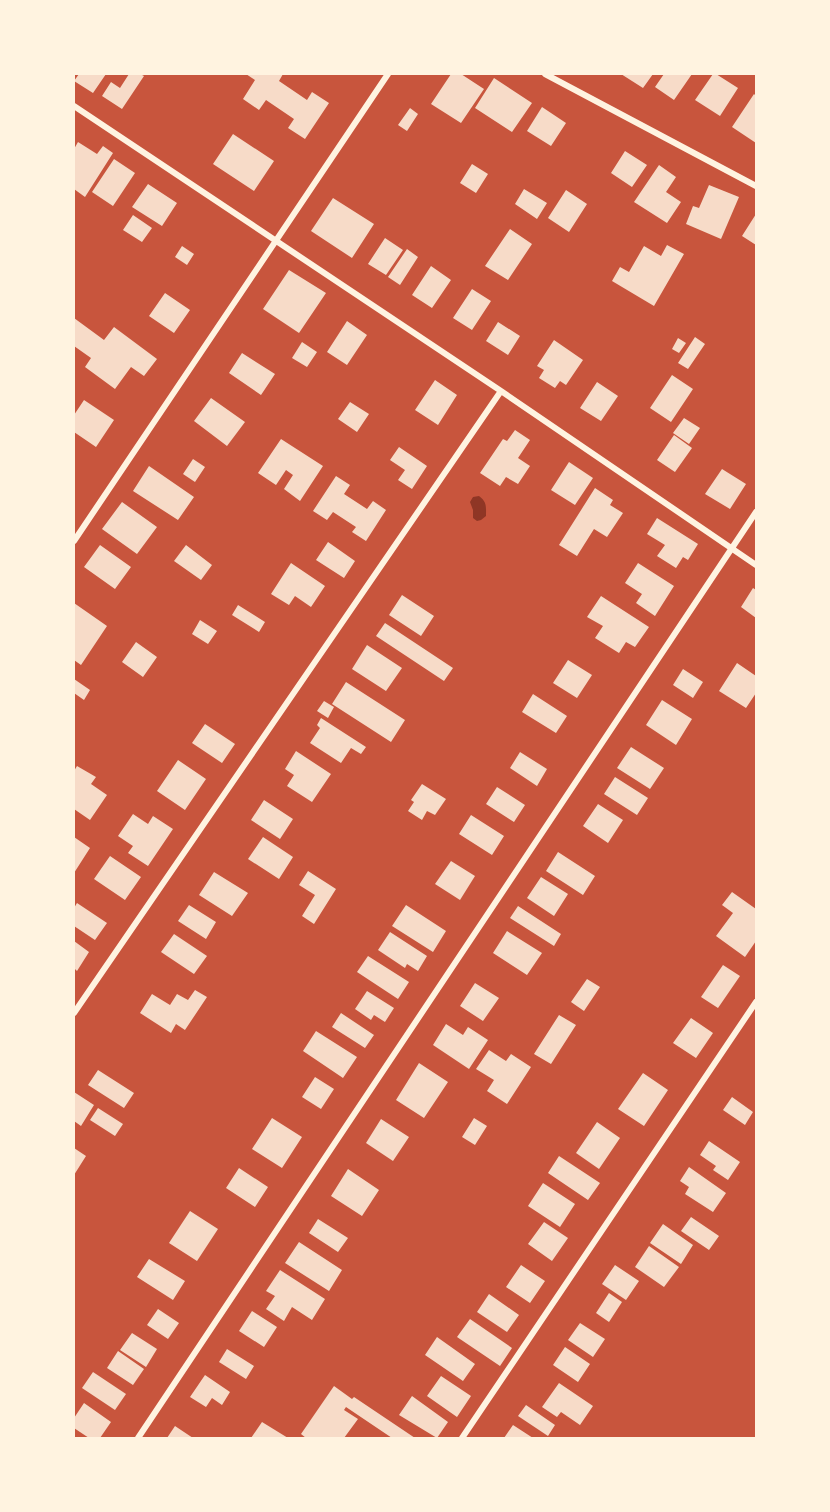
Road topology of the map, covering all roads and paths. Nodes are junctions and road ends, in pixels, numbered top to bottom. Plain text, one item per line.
1 (388, 74) edge
2 (544, 74) edge
3 (74, 106) edge
4 (756, 186) edge
5 (275, 242) junction
6 (501, 391) junction
7 (756, 512) edge
8 (74, 541) edge
9 (732, 549) junction
10 (756, 565) edge
11 (756, 1002) edge
12 (74, 1013) edge
13 (138, 1438) edge
14 (462, 1438) edge

1 - 5 street
2 - 4 street
3 - 5 street
5 - 6 street
5 - 8 street
6 - 9 street
6 - 12 street
7 - 9 street
9 - 10 street
9 - 13 street
11 - 14 street

